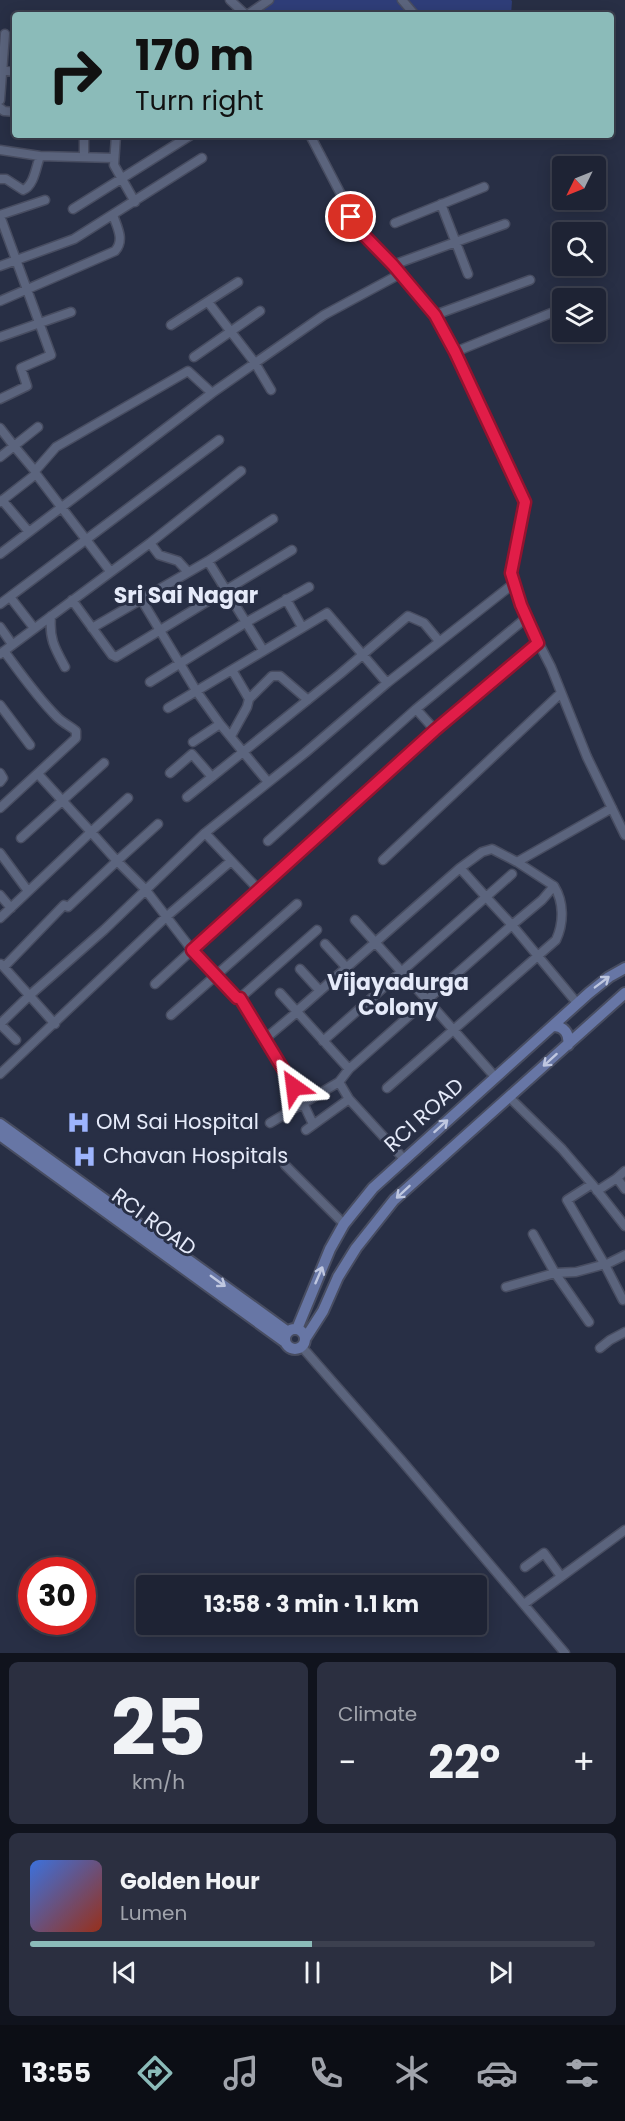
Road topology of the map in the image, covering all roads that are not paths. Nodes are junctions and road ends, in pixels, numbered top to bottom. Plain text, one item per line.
1 (231, 0) edge
2 (269, 0) edge
3 (402, 0) edge
4 (243, 12) edge
5 (251, 12) edge
6 (413, 12) edge
7 (2, 34) edge
8 (1, 71) edge
9 (0, 100) edge
10 (84, 138) edge
11 (116, 138) edge
12 (186, 138) edge
13 (312, 138) edge
14 (0, 150) edge
15 (40, 156) junction
16 (84, 157) junction
17 (114, 158) junction
18 (202, 158) dead end
19 (0, 178) edge
20 (122, 179) junction
21 (483, 188) dead end
22 (27, 189) junction
23 (45, 200) dead end
24 (135, 202) junction
25 (32, 204) junction
26 (441, 204) junction
27 (73, 209) dead end
28 (113, 215) junction
29 (0, 216) edge
30 (395, 223) dead end
31 (505, 224) dead end
32 (457, 242) junction
33 (16, 260) junction
34 (393, 265) junction
35 (0, 266) edge
36 (400, 274) junction
37 (468, 274) dead end
38 (531, 280) dead end
39 (238, 282) dead end
40 (28, 290) junction
41 (0, 301) edge
42 (208, 302) junction
43 (260, 311) dead end
44 (71, 312) dead end
45 (552, 313) edge
46 (435, 315) junction
47 (40, 322) junction
48 (171, 325) dead end
49 (231, 332) junction
50 (0, 337) edge
51 (455, 352) junction
52 (194, 357) dead end
53 (255, 363) junction
54 (271, 390) dead end
55 (212, 393) junction
56 (0, 399) edge
57 (38, 427) dead end
58 (0, 428) edge
59 (219, 440) dead end
60 (14, 446) junction
61 (0, 457) edge
62 (241, 471) dead end
63 (35, 473) junction
64 (1, 501) edge
65 (61, 508) junction
66 (273, 519) dead end
67 (29, 532) junction
68 (85, 540) junction
69 (150, 543) junction
70 (292, 550) dead end
71 (0, 554) edge
72 (208, 561) junction
73 (110, 571) junction
74 (188, 572) junction
75 (513, 584) junction
76 (309, 586) dead end
77 (226, 591) junction
78 (10, 597) junction
79 (141, 599) junction
80 (286, 599) junction
81 (72, 600) junction
82 (0, 604) edge
83 (51, 615) junction
84 (526, 618) junction
85 (245, 623) junction
86 (0, 627) edge
87 (302, 627) junction
88 (34, 628) junction
89 (92, 628) junction
90 (161, 631) junction
91 (439, 641) junction
92 (538, 643) junction
93 (12, 644) junction
94 (263, 650) junction
95 (2, 653) edge
96 (362, 655) junction
97 (179, 664) junction
98 (65, 667) dead end
99 (232, 670) junction
100 (150, 682) dead end
101 (387, 683) junction
102 (197, 692) junction
103 (561, 693) junction
104 (249, 699) junction
105 (308, 700) junction
106 (0, 705) edge
107 (168, 708) dead end
108 (416, 709) junction
109 (220, 724) junction
110 (435, 730) junction
111 (231, 736) junction
112 (193, 742) dead end
113 (30, 745) dead end
114 (243, 751) junction
115 (104, 763) dead end
116 (0, 773) edge
117 (170, 773) dead end
118 (38, 774) junction
119 (212, 777) junction
120 (0, 782) edge
121 (268, 782) junction
122 (187, 797) dead end
123 (128, 798) dead end
124 (63, 802) junction
125 (0, 808) edge
126 (612, 808) junction
127 (158, 824) dead end
128 (91, 832) junction
129 (205, 833) junction
130 (625, 835) edge
131 (21, 838) dead end
132 (268, 841) dead end
133 (0, 853) edge
134 (383, 860) dead end
135 (117, 861) junction
136 (231, 861) junction
137 (518, 862) junction
138 (460, 868) junction
139 (512, 874) dead end
140 (554, 886) junction
141 (145, 889) junction
142 (258, 889) junction
143 (28, 891) junction
144 (0, 895) edge
145 (486, 897) junction
146 (297, 904) dead end
147 (11, 908) junction
148 (166, 917) junction
149 (0, 918) edge
150 (356, 920) dead end
151 (512, 925) junction
152 (317, 930) dead end
153 (375, 943) junction
154 (325, 944) dead end
155 (192, 950) junction
156 (538, 956) junction
157 (2, 965) edge
158 (346, 967) junction
159 (625, 968) edge
160 (300, 969) dead end
161 (401, 971) junction
162 (216, 975) junction
163 (155, 984) dead end
164 (320, 991) junction
165 (280, 993) dead end
166 (625, 993) edge
167 (30, 995) junction
168 (240, 998) junction
169 (427, 1000) junction
170 (578, 1003) junction
171 (297, 1012) junction
172 (171, 1015) dead end
173 (563, 1016) junction
174 (55, 1023) junction
175 (0, 1024) edge
176 (553, 1026) junction
177 (453, 1029) junction
178 (579, 1034) junction
179 (266, 1038) junction
180 (16, 1040) dead end
181 (323, 1041) junction
182 (568, 1045) junction
183 (349, 1069) junction
184 (0, 1074) edge
185 (496, 1078) junction
186 (339, 1082) junction
187 (387, 1088) dead end
188 (509, 1097) junction
189 (349, 1099) junction
190 (303, 1103) junction
191 (270, 1123) dead end
192 (0, 1124) edge
193 (0, 1135) edge
194 (404, 1159) junction
195 (285, 1165) dead end
196 (625, 1171) edge
197 (617, 1178) junction
198 (595, 1187) junction
199 (625, 1189) edge
200 (344, 1224) junction
201 (625, 1226) edge
202 (533, 1234) dead end
203 (625, 1255) edge
204 (605, 1266) junction
205 (555, 1273) junction
206 (506, 1287) dead end
207 (623, 1300) dead end
208 (589, 1322) dead end
209 (625, 1332) edge
210 (290, 1334) junction
211 (303, 1343) junction
212 (600, 1348) dead end
213 (625, 1530) edge
214 (525, 1567) dead end
215 (560, 1575) junction
216 (524, 1604) junction
217 (565, 1653) edge

1 - 4 street
2 - 5 street
3 - 6 street
7 - 8 street
8 - 9 street
10 - 16 street
11 - 17 street
12 - 20 street
13 - 34 street
14 - 15 street
15 - 16 street
15 - 22 street
16 - 17 street
17 - 20 street
18 - 24 street
19 - 22 street
20 - 24 street
20 - 27 street
21 - 26 street
22 - 25 street
23 - 25 street
24 - 28 street
25 - 29 street
26 - 30 street
26 - 32 street
28 - 33 street
28 - 40 street
29 - 33 street
31 - 32 street
32 - 34 street
32 - 37 street
33 - 35 street
33 - 40 street
34 - 36 street
36 - 46 street
36 - 53 street
38 - 46 street
39 - 42 street
40 - 41 street
40 - 47 street
42 - 48 street
42 - 49 street
43 - 49 street
44 - 47 street
45 - 51 street
46 - 51 street
47 - 50 street
47 - 56 street
49 - 52 street
49 - 53 street
51 - 75 street
53 - 54 street
53 - 55 street
55 - 63 street
55 - 65 street
57 - 60 street
58 - 60 street
59 - 68 street
60 - 61 street
60 - 63 street
62 - 69 street
63 - 64 street
63 - 65 street
64 - 67 street
65 - 67 street
65 - 68 street
66 - 72 street
67 - 71 street
68 - 73 street
68 - 78 street
69 - 73 street
69 - 74 street
70 - 77 street
72 - 74 street
72 - 77 street
73 - 81 street
74 - 79 street
75 - 84 street
75 - 91 street
76 - 80 street
77 - 85 street
77 - 90 street
78 - 82 street
78 - 88 street
79 - 89 street
79 - 90 street
80 - 85 street
80 - 87 street
81 - 83 street
81 - 89 street
83 - 88 street
83 - 98 street
84 - 92 street
84 - 108 street
85 - 94 street
85 - 97 street
86 - 93 street
87 - 94 street
87 - 96 street
88 - 93 street
89 - 90 street
90 - 97 street
91 - 96 street
91 - 101 street
92 - 103 street
92 - 110 street
93 - 95 street
94 - 99 street
95 - 118 street
96 - 101 street
96 - 105 street
97 - 100 street
97 - 102 street
99 - 102 street
99 - 104 street
101 - 121 street
102 - 107 street
102 - 109 street
103 - 126 street
103 - 134 street
104 - 105 street
104 - 111 street
105 - 114 street
106 - 113 street
108 - 110 street
108 - 132 street
109 - 111 street
109 - 112 street
110 - 142 street
111 - 114 street
114 - 119 street
114 - 121 street
115 - 124 street
116 - 120 street
117 - 119 street
118 - 124 street
118 - 125 street
119 - 122 street
121 - 129 street
123 - 128 street
124 - 128 street
124 - 131 street
126 - 130 street
126 - 137 street
127 - 135 street
128 - 135 street
128 - 143 street
129 - 136 street
129 - 141 street
133 - 143 street
135 - 141 street
135 - 157 street
136 - 142 street
136 - 148 street
137 - 138 street
137 - 140 street
138 - 145 street
138 - 153 street
139 - 145 street
140 - 151 street
140 - 156 street
141 - 148 street
141 - 167 street
142 - 155 street
143 - 147 street
144 - 147 street
145 - 151 street
145 - 161 street
146 - 162 street
147 - 149 street
148 - 155 street
148 - 174 street
150 - 153 street
151 - 156 street
151 - 169 street
152 - 168 street
153 - 158 street
153 - 161 street
154 - 158 street
155 - 162 street
155 - 163 street
156 - 170 street
156 - 177 street
157 - 167 street
158 - 164 street
170 -> 159 main road, RCI ROAD
160 - 164 street
161 - 169 street
161 - 181 street
162 - 168 street
162 - 172 street
164 - 171 street
165 - 171 street
166 - 178 main road
167 - 174 street
167 - 175 street
168 - 179 street
169 - 177 street
169 - 183 street
170 - 173 main road, RCI ROAD
171 - 179 street
171 - 181 street
173 - 176 main road, RCI ROAD
173 - 178 main road
174 - 184 street
175 - 180 street
176 - 182 main road
176 - 185 main road, RCI ROAD
177 - 185 street
177 - 187 street
178 - 182 main road
179 - 190 street
181 - 183 street
182 -> 188 main road
183 - 186 street
194 -> 185 main road, RCI ROAD
186 - 189 street
186 - 190 street
188 - 198 street
188 -> 211 main road
189 - 190 street
189 - 194 street
190 - 191 street
192 -> 210 main road, RCI ROAD
193 - 210 main road, RCI ROAD
194 - 200 main road, RCI ROAD
195 - 200 street
196 - 197 street
197 - 198 street
197 - 199 street
198 - 201 street
198 - 204 street
210 -> 200 main road, RCI ROAD
202 - 205 street
203 - 204 street
204 - 205 street
204 - 207 street
205 - 206 street
205 - 208 street
209 - 212 street
210 - 211 main road
210 - 211 main road
211 - 216 street
213 - 215 street
214 - 215 street
215 - 216 street
216 - 217 street

